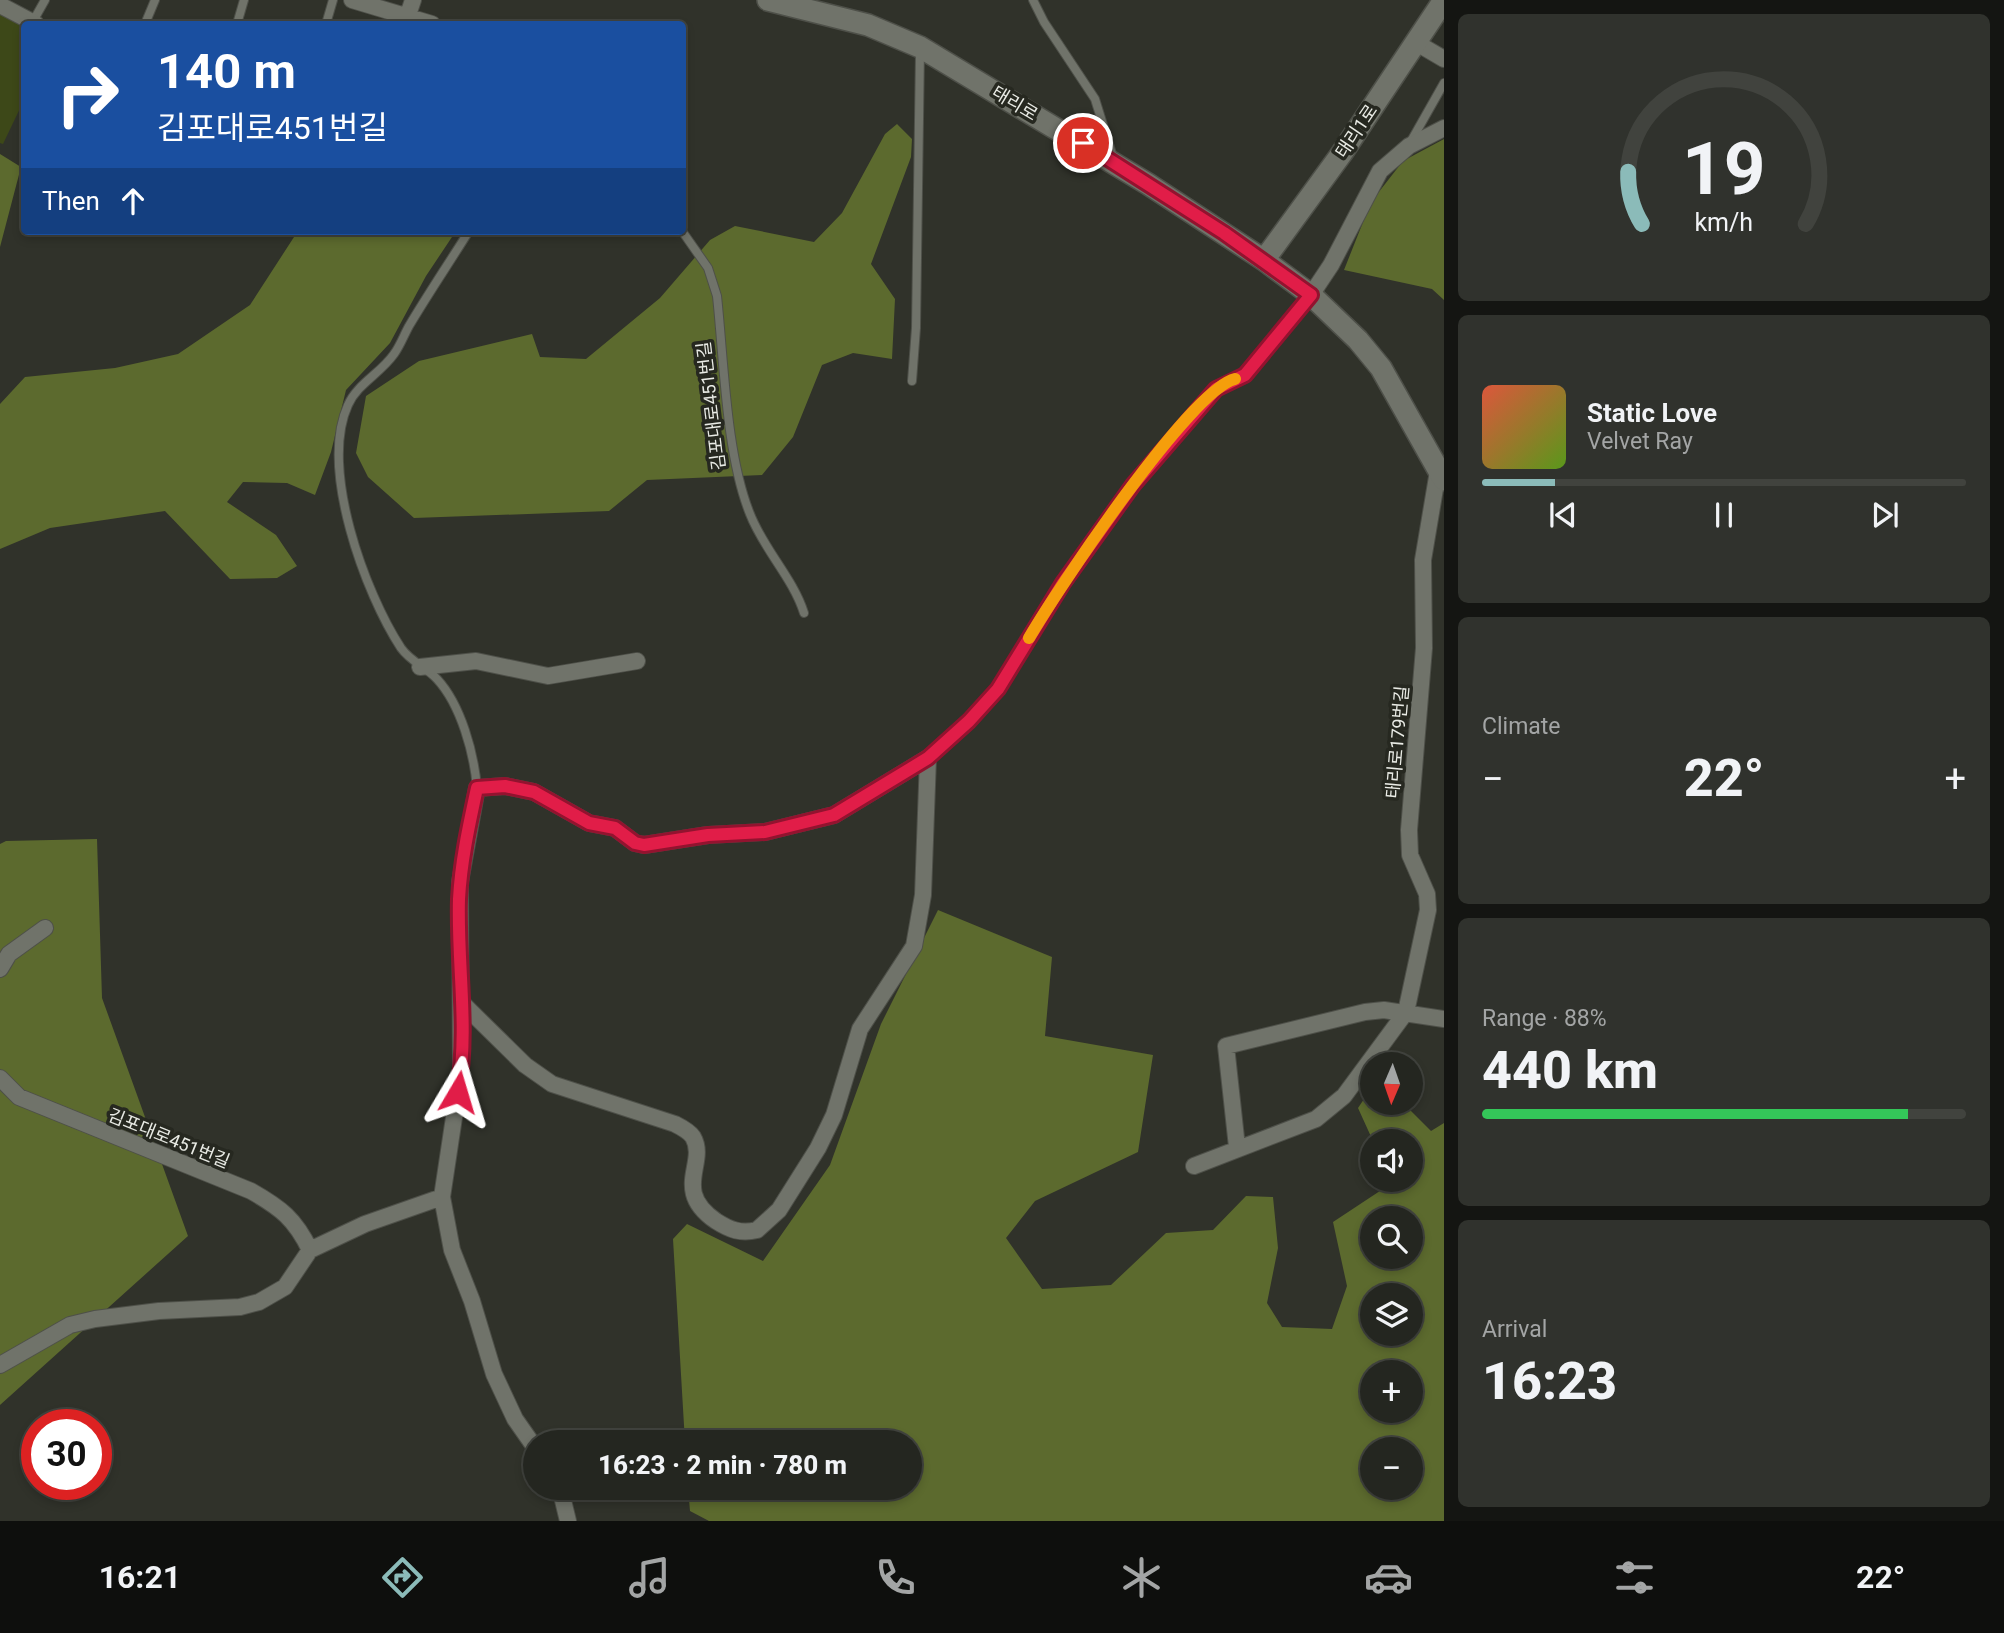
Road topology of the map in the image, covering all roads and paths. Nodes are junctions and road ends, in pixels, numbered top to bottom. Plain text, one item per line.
1 (46, 0) edge
2 (155, 0) edge
3 (244, 0) edge
4 (333, 0) edge
5 (352, 0) edge
6 (413, 0) edge
7 (768, 0) edge
8 (1033, 0) edge
9 (1444, 0) edge
10 (0, 5) edge
11 (29, 21) edge
12 (36, 21) edge
13 (146, 21) edge
14 (238, 21) edge
15 (327, 21) edge
16 (406, 21) edge
17 (1415, 42) junction
18 (920, 47) junction
19 (1444, 59) edge
20 (1444, 83) edge
21 (1444, 128) edge
22 (1409, 146) junction
23 (1115, 163) junction
24 (467, 235) edge
25 (685, 235) edge
26 (1264, 260) junction
27 (1311, 295) junction
28 (912, 381) dead end
29 (1441, 475) edge
30 (804, 613) dead end
31 (637, 661) dead end
32 (420, 667) junction
33 (928, 758) junction
34 (477, 788) junction
35 (45, 928) dead end
36 (0, 969) edge
37 (464, 1005) junction
38 (1406, 1012) junction
39 (1444, 1019) edge
40 (0, 1078) edge
41 (1237, 1147) junction
42 (1194, 1166) dead end
43 (442, 1197) junction
44 (310, 1250) junction
45 (0, 1365) edge
46 (523, 1430) edge
47 (564, 1500) edge
48 (568, 1521) edge

1 - 12 lane
2 - 13 lane
3 - 14 lane
4 - 15 lane
5 - 16 street
6 - 16 street
7 - 18 street, 태리로
8 - 23 lane
9 - 17 street, 태리1로
10 - 11 street
17 - 19 street
17 - 26 street, 태리1로
18 - 23 street, 태리로
18 - 28 lane
20 - 22 lane
21 - 22 street
22 - 27 street
23 - 26 street, 태리로
24 - 32 lane
25 - 30 lane, 김포대로451번길
26 - 27 street, 태리로
27 - 29 street, 태리로
27 - 33 lane
29 - 38 street, 태리로179번길
31 - 32 street
32 - 34 lane
33 - 34 street
33 - 37 street
34 - 37 street
35 - 36 street
37 - 43 street
38 - 39 street
38 - 41 street, 태리로179번길
38 - 41 street
40 - 44 street, 김포대로451번길
41 - 42 street, 태리로179번길
43 - 44 street
43 - 46 street
44 - 45 street
47 - 48 street

